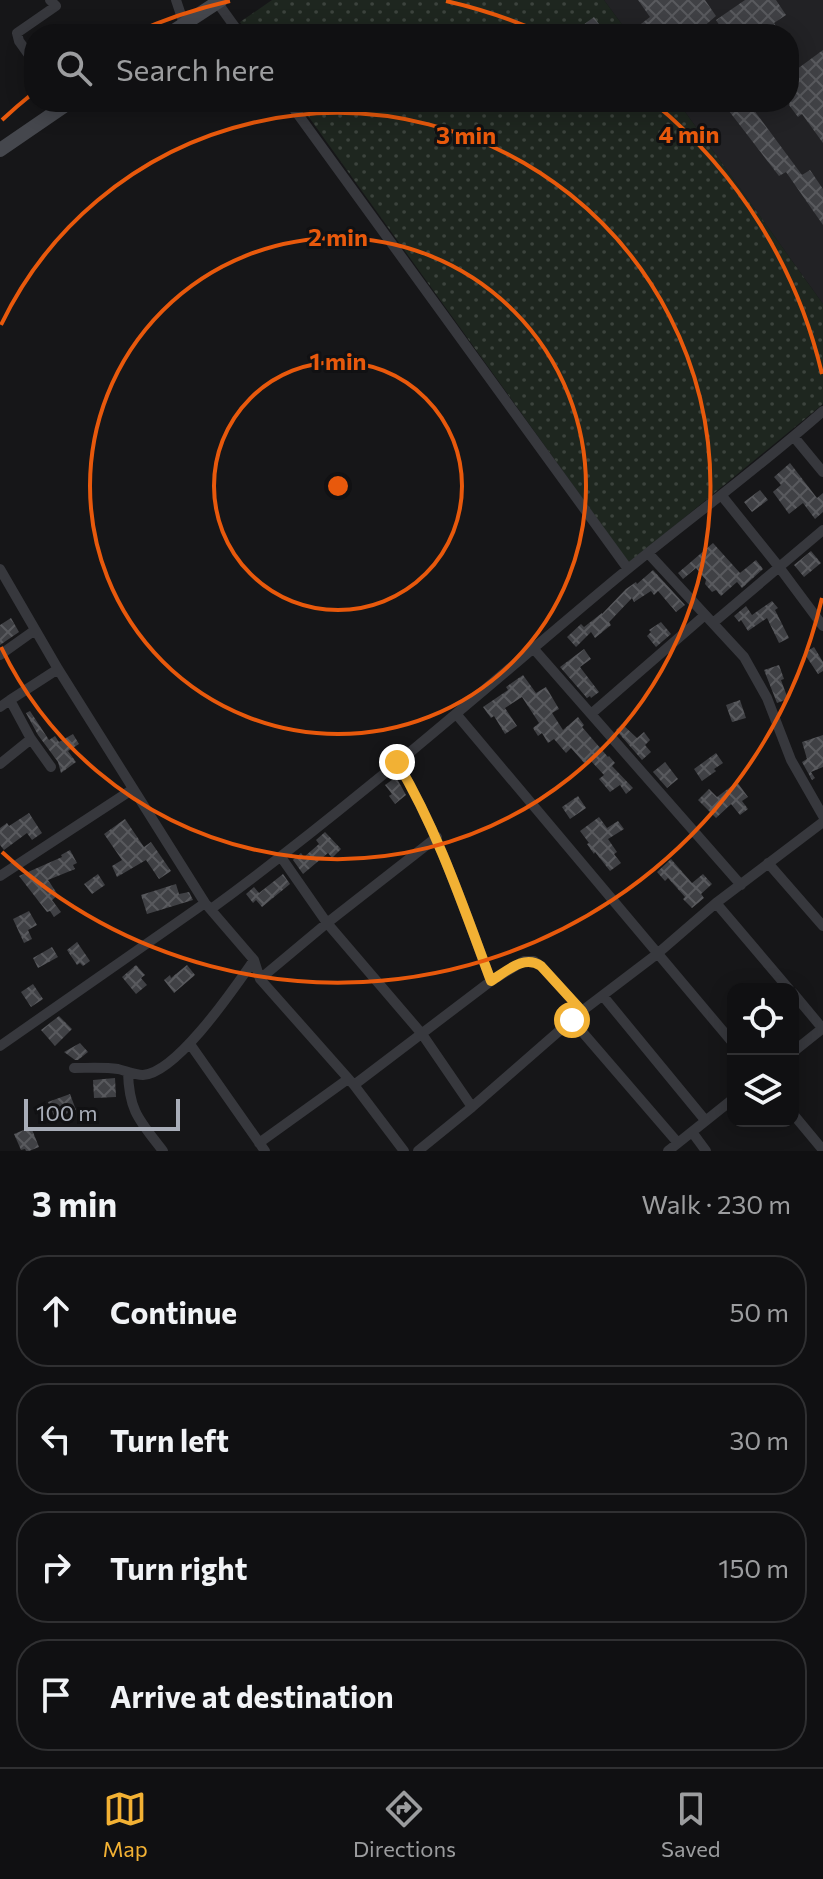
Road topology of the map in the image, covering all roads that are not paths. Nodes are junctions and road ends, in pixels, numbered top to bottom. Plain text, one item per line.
1 (176, 0) edge
2 (219, 1) edge
3 (57, 2) edge
4 (29, 24) edge
5 (184, 24) joint
6 (234, 24) edge
7 (24, 28) edge
8 (24, 48) edge
9 (53, 112) edge
10 (296, 112) edge
11 (0, 150) edge
12 (823, 411) edge
13 (794, 437) junction
14 (823, 472) edge
15 (722, 496) junction
16 (823, 530) edge
17 (648, 553) junction
18 (779, 567) junction
19 (0, 569) edge
20 (628, 569) junction
21 (709, 619) junction
22 (823, 626) edge
23 (35, 630) junction
24 (533, 648) junction
25 (0, 655) edge
26 (58, 669) junction
27 (10, 700) junction
28 (0, 707) edge
29 (591, 714) junction
30 (457, 715) junction
31 (31, 739) junction
32 (397, 762) junction
33 (0, 764) edge
34 (51, 767) dead end
35 (133, 789) junction
36 (823, 819) edge
37 (437, 837) junction
38 (281, 857) junction
39 (768, 863) junction
40 (0, 876) edge
41 (741, 885) junction
42 (716, 903) junction
43 (208, 906) junction
44 (327, 923) junction
45 (823, 926) edge
46 (657, 954) junction
47 (254, 960) junction
48 (260, 979) junction
49 (491, 981) junction
50 (784, 983) edge
51 (603, 996) junction
52 (799, 1000) edge
53 (582, 1011) junction
54 (572, 1020) junction
55 (823, 1028) edge
56 (422, 1034) junction
57 (727, 1036) edge
58 (190, 1044) junction
59 (0, 1046) edge
60 (799, 1047) edge
61 (74, 1068) dead end
62 (128, 1072) junction
63 (351, 1082) junction
64 (727, 1104) edge
65 (472, 1107) junction
66 (705, 1120) junction
67 (799, 1121) edge
68 (692, 1132) junction
69 (678, 1143) junction
70 (262, 1147) edge
71 (158, 1150) edge
72 (823, 1150) edge
73 (404, 1151) edge
74 (418, 1151) edge
75 (668, 1151) edge
76 (706, 1151) edge

1 - 5 street
2 - 5 main road
2 - 6 street
3 - 4 street
7 - 8 street
9 - 11 main road
10 - 20 street
12 - 13 street
13 - 14 street
13 - 15 street
15 - 17 street
15 - 18 street
16 - 18 street
17 - 20 street
17 - 21 street
18 - 21 street
18 - 22 street
19 - 23 street
20 - 24 street
21 - 29 street
21 - 36 street
23 - 25 street
23 - 26 street
24 - 29 street
24 - 30 street
26 - 27 street
26 - 35 street
27 - 28 street
27 - 31 street
29 - 41 street
30 - 32 street
30 - 46 street
31 - 33 street
31 - 34 street
32 - 37 street
32 - 38 street
35 - 40 street
35 - 43 street
36 - 39 street
37 - 44 street
37 - 49 street
38 - 43 street
38 - 44 street
39 - 41 street
39 - 45 street
41 - 42 street
42 - 46 street
42 - 50 street
43 - 47 street
43 - 59 street
44 - 48 street
44 - 56 street
46 - 51 street
46 - 57 street
47 - 48 street
47 - 58 street
48 - 63 street
49 - 53 street
49 - 56 street
51 - 53 street
51 - 66 street
52 - 55 street
53 - 54 street
54 - 65 street
54 - 69 street
55 - 60 street
56 - 63 street
56 - 65 street
58 - 62 street
58 - 70 street
61 - 62 street
62 - 71 street
63 - 70 street
63 - 73 street
64 - 66 street
65 - 74 street
66 - 68 street
67 - 72 street
68 - 69 street
68 - 76 street
69 - 75 street

